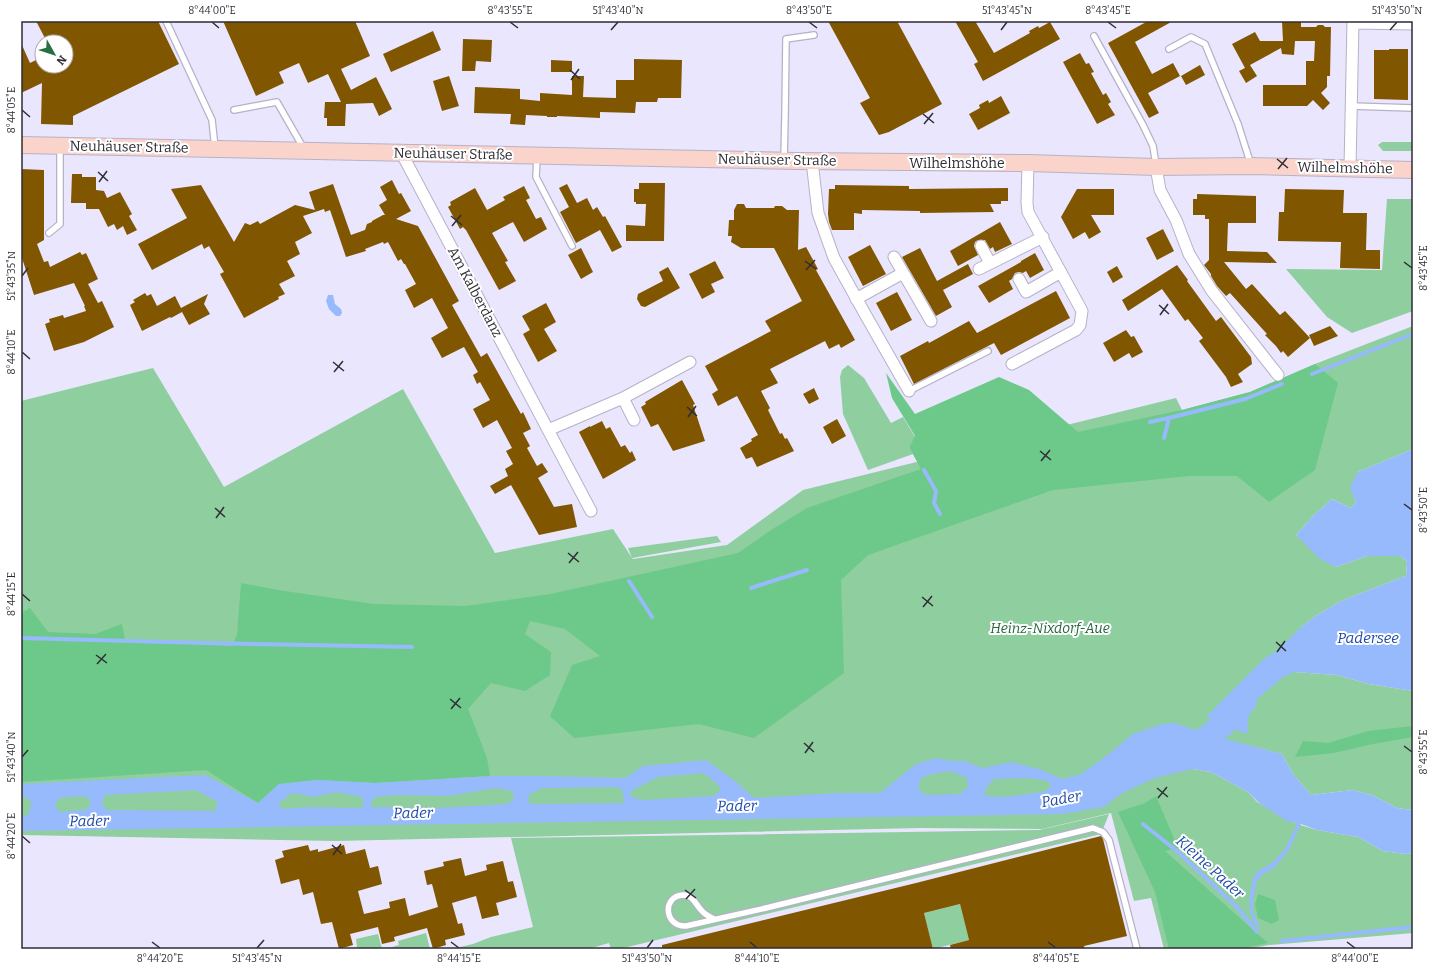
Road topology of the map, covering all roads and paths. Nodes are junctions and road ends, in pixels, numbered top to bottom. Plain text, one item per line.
1 (166, 21) edge
2 (1353, 22) edge
3 (1413, 24) edge
4 (814, 35) dead end
5 (1094, 36) dead end
6 (1169, 49) dead end
7 (1351, 106) junction
8 (1413, 108) edge
9 (234, 110) dead end
10 (21, 145) edge
11 (60, 145) junction
12 (215, 149) junction
13 (306, 151) junction
14 (402, 154) junction
15 (537, 155) junction
16 (784, 161) junction
17 (812, 161) junction
18 (885, 162) joint
19 (1028, 163) junction
20 (1251, 166) junction
21 (1156, 167) junction
22 (1350, 168) junction
23 (1413, 170) edge
24 (49, 232) dead end
25 (1043, 237) junction
26 (572, 246) dead end
27 (981, 246) dead end
28 (894, 257) dead end
29 (990, 263) junction
30 (979, 269) dead end
31 (1061, 272) junction
32 (903, 273) junction
33 (1019, 279) dead end
34 (856, 299) junction
35 (931, 321) dead end
36 (988, 351) dead end
37 (690, 362) dead end
38 (1012, 364) dead end
39 (1278, 375) dead end
40 (910, 392) joint
41 (623, 398) junction
42 (634, 420) dead end
43 (548, 430) junction
44 (591, 511) dead end
45 (714, 919) junction
46 (1137, 949) edge

1 - 12 lane
2 - 3 street
2 - 7 street
4 - 16 lane
5 - 21 lane
6 - 20 lane
7 - 8 lane
7 - 22 street
9 - 13 lane
10 - 11 main road, Neuhäuser Straße
11 - 12 main road, Neuhäuser Straße
11 - 24 lane
12 - 13 main road, Neuhäuser Straße
13 - 14 main road, Neuhäuser Straße
14 - 15 main road, Neuhäuser Straße
14 - 43 street, Am Kalberdanz
15 - 16 main road, Neuhäuser Straße
15 - 26 lane
16 - 17 main road, Neuhäuser Straße
17 - 18 main road, Neuhäuser Straße
17 - 34 street
18 - 19 main road, Wilhelmshöhe
19 - 21 main road, Wilhelmshöhe
19 - 25 street
20 - 21 main road, Wilhelmshöhe
20 - 22 main road, Wilhelmshöhe
21 - 39 street
22 - 23 main road, Wilhelmshöhe
25 - 29 street
25 - 31 street
27 - 29 street
28 - 32 street
29 - 30 street
31 - 33 street
31 - 38 street
32 - 34 street
32 - 35 street
34 - 40 street
36 - 40 lane
37 - 41 street
41 - 42 street
41 - 43 street
43 - 44 street, Am Kalberdanz
45 - 45 lane
45 - 46 lane

